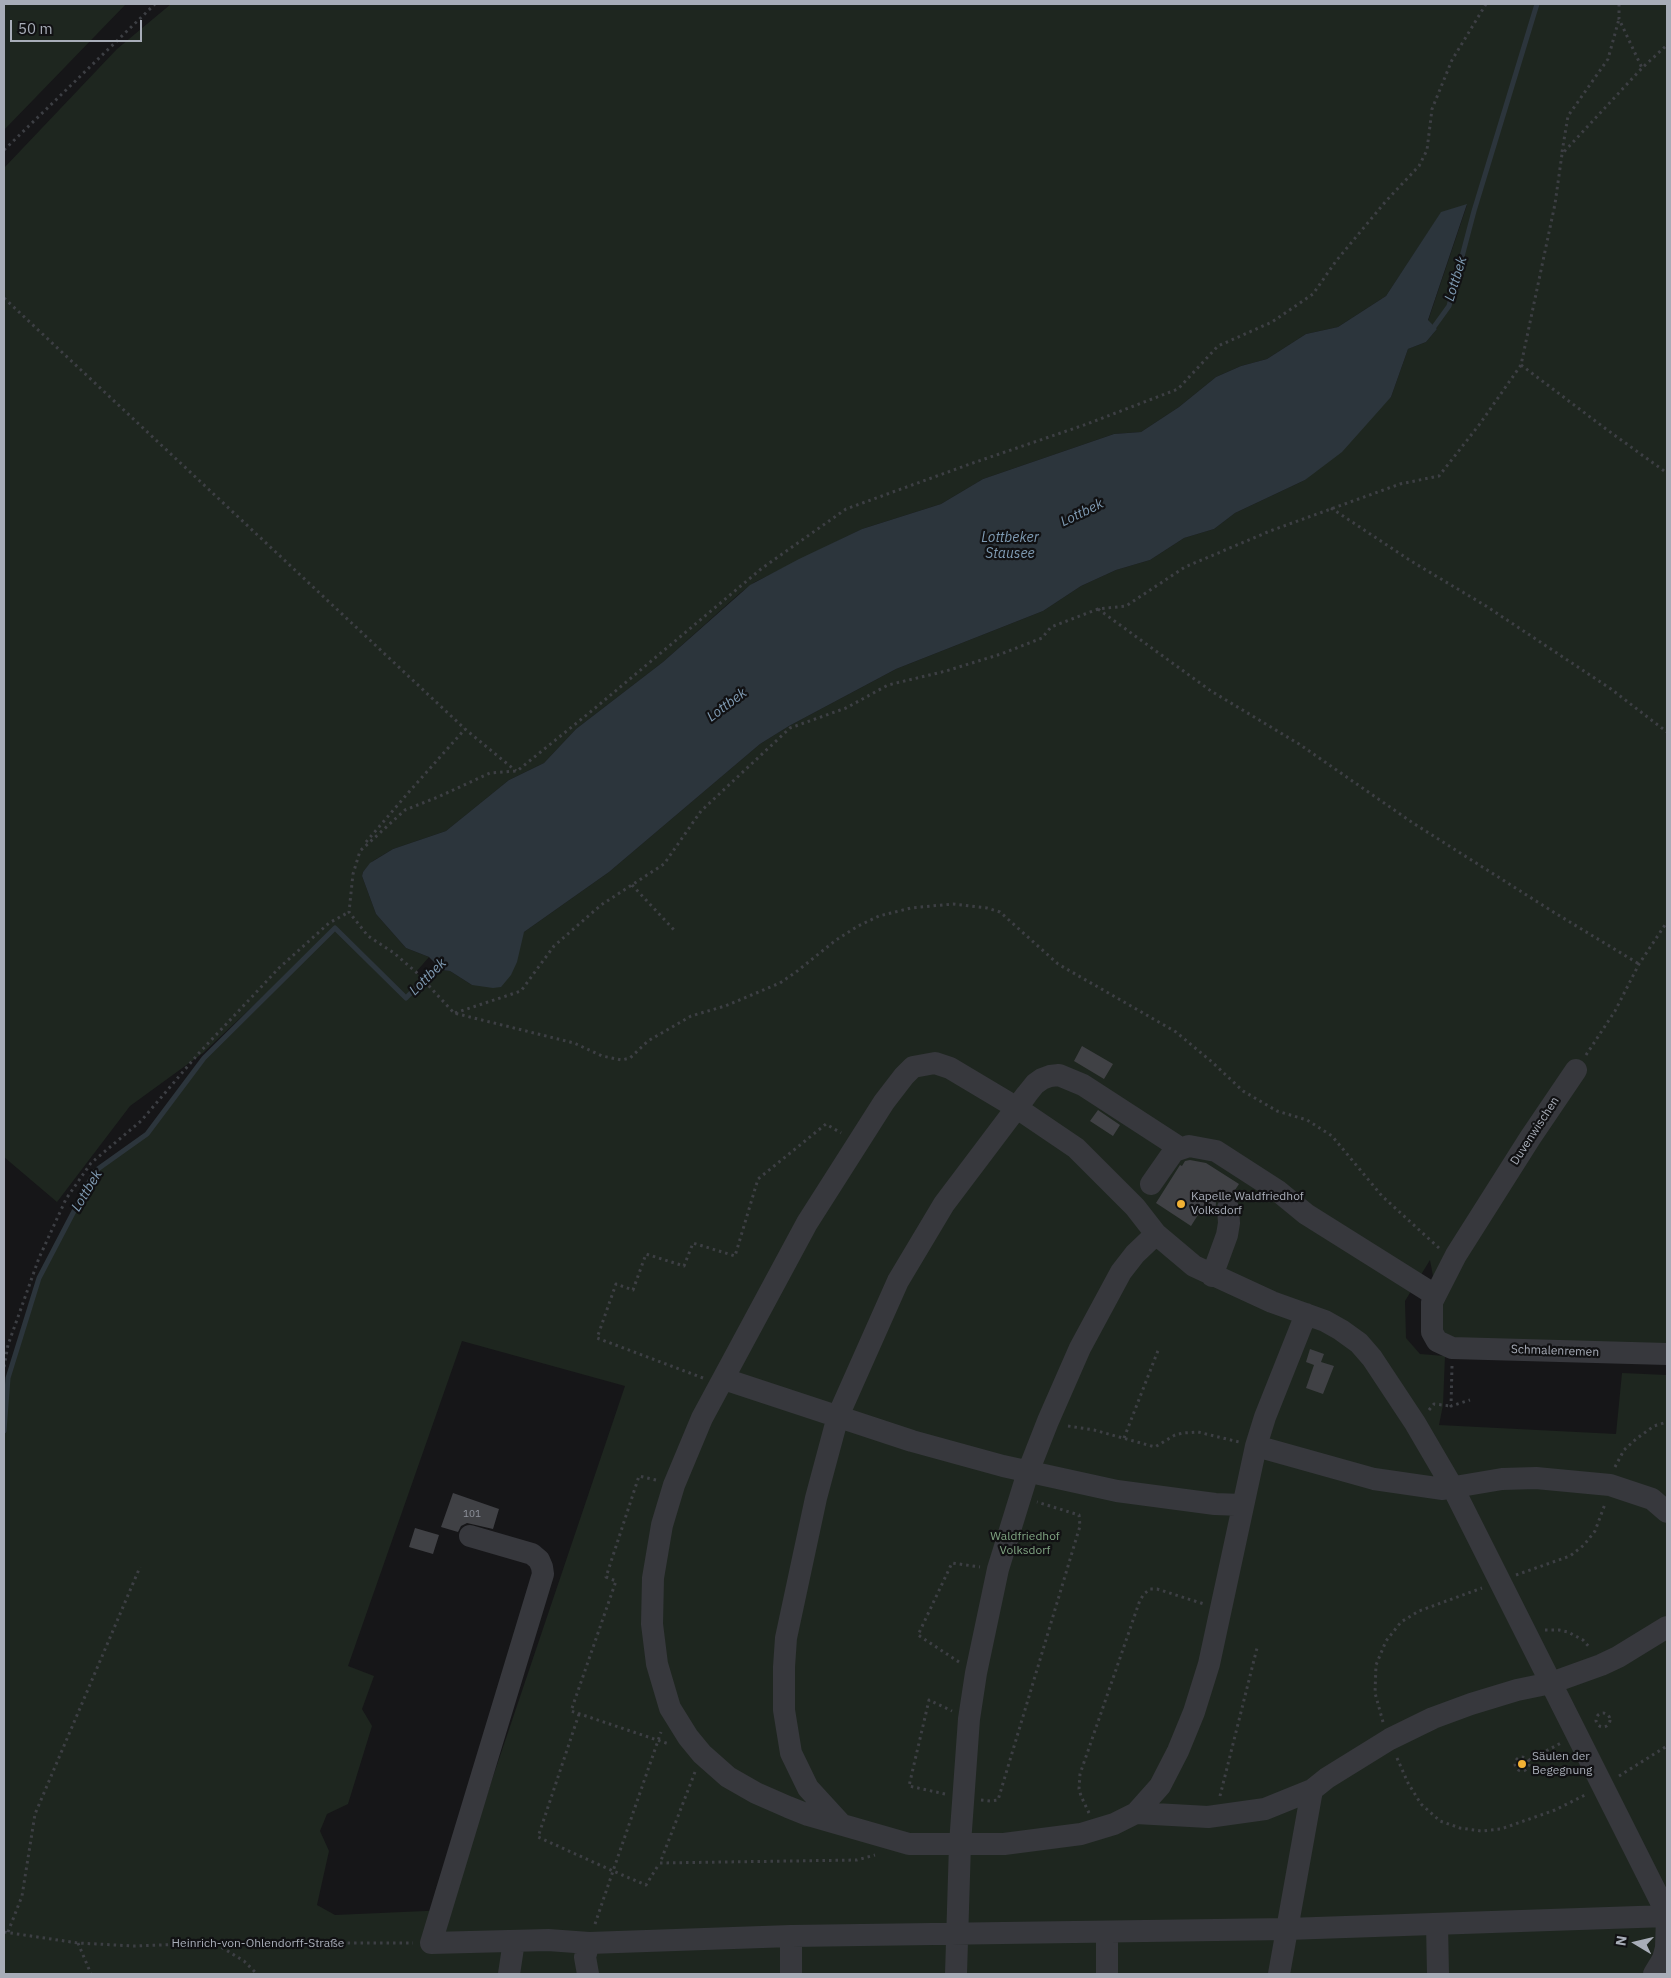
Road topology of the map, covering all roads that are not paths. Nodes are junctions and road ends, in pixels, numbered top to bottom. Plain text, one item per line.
1 (1576, 1070) road end
2 (1017, 1108) junction
3 (1180, 1148) junction
4 (1151, 1184) dead end
5 (1228, 1208) dead end
6 (1156, 1234) junction
7 (1212, 1276) junction
8 (1435, 1295) junction
9 (1306, 1314) junction
10 (1448, 1347) joint
11 (1667, 1354) edge
12 (722, 1382) junction
13 (838, 1416) junction
14 (1256, 1446) junction
15 (1028, 1472) junction
16 (1453, 1488) junction
17 (1242, 1505) junction
18 (1667, 1512) edge
19 (470, 1536) dead end
20 (1667, 1627) edge
21 (1551, 1683) junction
22 (1312, 1790) junction
23 (1136, 1813) junction
24 (841, 1825) junction
25 (960, 1844) junction
26 (1667, 1916) edge
27 (1437, 1924) junction
28 (1287, 1929) junction
29 (1107, 1932) junction
30 (958, 1934) junction
31 (791, 1936) junction
32 (514, 1941) junction
33 (589, 1943) junction
34 (509, 1974) edge
35 (588, 1974) edge
36 (791, 1974) edge
37 (956, 1974) edge
38 (1108, 1974) edge
39 (1279, 1974) edge
40 (1438, 1974) edge
41 (1654, 1974) edge

1 - 8 street, Duvenwischen
2 - 3 street
2 - 6 street
2 - 12 street
2 - 13 street
3 - 4 street
3 - 8 street
5 - 7 street
6 - 7 street
6 - 15 street
7 - 9 street
8 - 10 street, Duvenwischen
9 - 14 street
9 - 16 street
10 - 11 street, Schmalenremen
12 - 13 street
12 - 24 street
13 - 15 street
13 - 24 street
14 - 16 street
14 - 17 street
15 - 17 street
15 - 25 street
16 - 18 street
16 - 21 street
17 - 23 street
19 - 32 street
20 - 21 street
21 - 22 street
21 - 26 street
22 - 23 street
22 - 28 street
23 - 25 street
24 - 25 street
25 - 30 street
26 - 27 street
26 - 41 street
27 - 28 street
27 - 40 street
28 - 29 street
28 - 39 street
29 - 30 street
29 - 38 street
30 - 31 street
30 - 37 street
31 - 33 street
31 - 36 street
32 - 33 street
32 - 34 street
33 - 35 street

